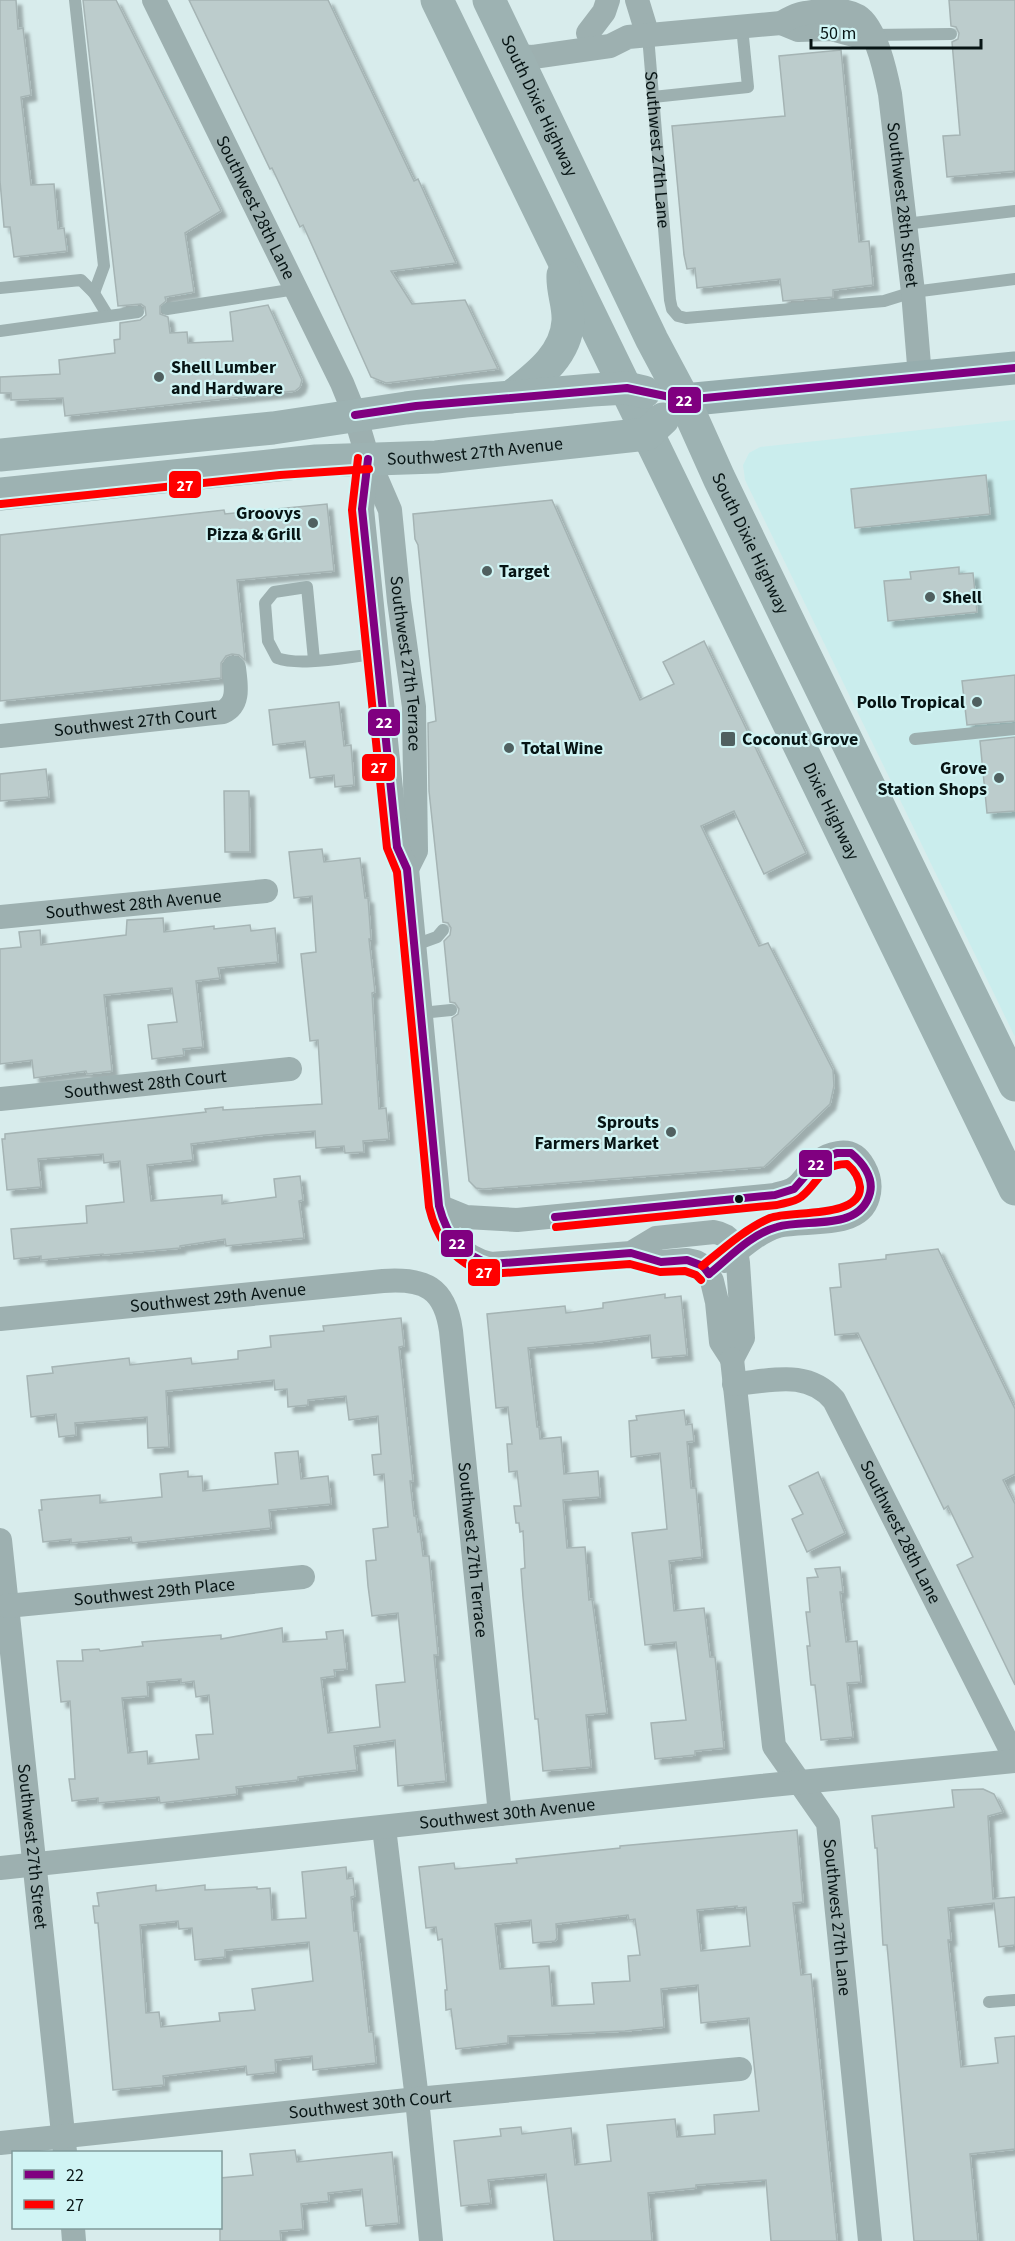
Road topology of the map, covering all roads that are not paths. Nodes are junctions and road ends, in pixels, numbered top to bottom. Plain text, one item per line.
1 (75, 0) edge
2 (154, 0) edge
3 (489, 0) edge
4 (608, 0) edge
5 (637, 0) edge
6 (838, 5) edge
7 (440, 7) edge
8 (781, 23) junction
9 (742, 27) junction
10 (588, 33) junction
11 (951, 34) dead end
12 (872, 35) junction
13 (638, 36) junction
14 (511, 45) junction
15 (653, 98) junction
16 (1015, 211) edge
17 (904, 224) junction
18 (564, 259) junction
19 (1015, 279) edge
20 (0, 288) edge
21 (296, 289) junction
22 (913, 292) junction
23 (94, 293) junction
24 (167, 309) dead end
25 (138, 312) dead end
26 (108, 316) junction
27 (0, 331) edge
28 (1015, 368) edge
29 (920, 377) junction
30 (627, 388) junction
31 (511, 397) junction
32 (684, 400) junction
33 (356, 415) junction
34 (647, 434) junction
35 (0, 456) edge
36 (368, 459) junction
37 (0, 494) edge
38 (377, 654) junction
39 (314, 660) junction
40 (234, 668) dead end
41 (1015, 729) edge
42 (0, 736) edge
43 (915, 739) dead end
44 (412, 823) junction
45 (266, 891) dead end
46 (0, 917) edge
47 (443, 930) dead end
48 (415, 945) junction
49 (451, 1010) dead end
50 (421, 1013) junction
51 (290, 1069) dead end
52 (1015, 1085) edge
53 (0, 1100) edge
54 (1015, 1189) edge
55 (439, 1206) junction
56 (736, 1251) junction
57 (631, 1253) junction
58 (709, 1274) junction
59 (434, 1290) joint
60 (0, 1319) edge
61 (732, 1359) junction
62 (734, 1384) junction
63 (0, 1540) edge
64 (303, 1577) dead end
65 (7, 1606) junction
66 (6, 1650) edge
67 (1015, 1760) edge
68 (800, 1782) junction
69 (500, 1814) junction
70 (384, 1828) junction
71 (34, 1864) junction
72 (0, 1868) edge
73 (1015, 2000) edge
74 (989, 2002) dead end
75 (740, 2069) dead end
76 (417, 2100) junction
77 (0, 2143) edge
78 (64, 2145) edge
79 (431, 2241) edge
80 (870, 2241) edge

1 - 23 lane
2 - 21 street, Southwest 28th Lane
3 - 14 highway, South Dixie Highway
4 - 10 street
5 - 13 street, Southwest 27th Lane
6 - 8 street
6 - 12 street
7 - 14 highway
7 - 18 highway
8 - 9 street
8 - 12 street
9 - 13 street
9 - 15 lane
10 - 13 street
10 - 14 street
11 - 12 lane
12 - 17 street, Southwest 28th Street
13 - 14 street
13 - 15 lane, Southwest 27th Lane
14 - 32 highway, South Dixie Highway
15 - 22 lane, Southwest 27th Lane
16 - 17 lane
17 - 22 street, Southwest 28th Street
18 - 30 highway
18 - 31 highway
19 - 22 lane
20 - 23 lane
21 - 24 lane
21 - 33 street, Southwest 28th Lane
22 - 29 street, Southwest 28th Street
23 - 26 lane
25 - 26 lane
26 - 27 lane
28 - 29 main road
29 - 32 main road
30 - 31 highway
30 - 32 highway
30 - 34 highway
31 - 33 highway
32 - 34 highway
32 - 52 highway, South Dixie Highway
33 - 35 highway
33 - 36 street, Southwest 27th Terrace
34 - 36 highway, Southwest 27th Avenue
34 - 54 highway, Dixie Highway
36 - 37 highway, Southwest 27th Avenue
36 - 38 street, Southwest 27th Terrace
36 - 44 street, Southwest 27th Terrace
38 - 39 lane
38 - 44 street, Southwest 27th Terrace
39 - 39 lane
40 - 42 street, Southwest 27th Court
41 - 43 lane
44 - 48 street, Southwest 27th Terrace
45 - 46 street, Southwest 28th Avenue
47 - 48 lane
48 - 50 street, Southwest 27th Terrace
49 - 50 lane
50 - 55 street, Southwest 27th Terrace
51 - 53 street, Southwest 28th Court
55 - 56 street
55 - 57 street, Southwest 27th Terrace
56 - 57 street
56 - 58 street
56 - 61 street, Southwest 27th Lane
57 - 58 street
58 - 61 street, Southwest 27th Lane
59 - 60 street, Southwest 29th Avenue
59 - 69 street, Southwest 27th Terrace
61 - 62 street, Southwest 27th Lane
62 - 67 street, Southwest 28th Lane
62 - 68 street, Southwest 27th Lane
63 - 65 street, Southwest 27th Street
64 - 65 street, Southwest 29th Place
65 - 66 street, Southwest 27th Street
66 - 71 street, Southwest 27th Street
67 - 68 street, Southwest 30th Avenue
68 - 69 street, Southwest 30th Avenue
68 - 80 street, Southwest 27th Lane
69 - 70 street, Southwest 30th Avenue
70 - 71 street, Southwest 30th Avenue
70 - 76 street
71 - 72 street, Southwest 30th Avenue
71 - 78 street, Southwest 27th Street
73 - 74 lane
75 - 76 street, Southwest 30th Court
76 - 78 street, Southwest 30th Court
76 - 79 street
77 - 78 street, Southwest 30th Court

